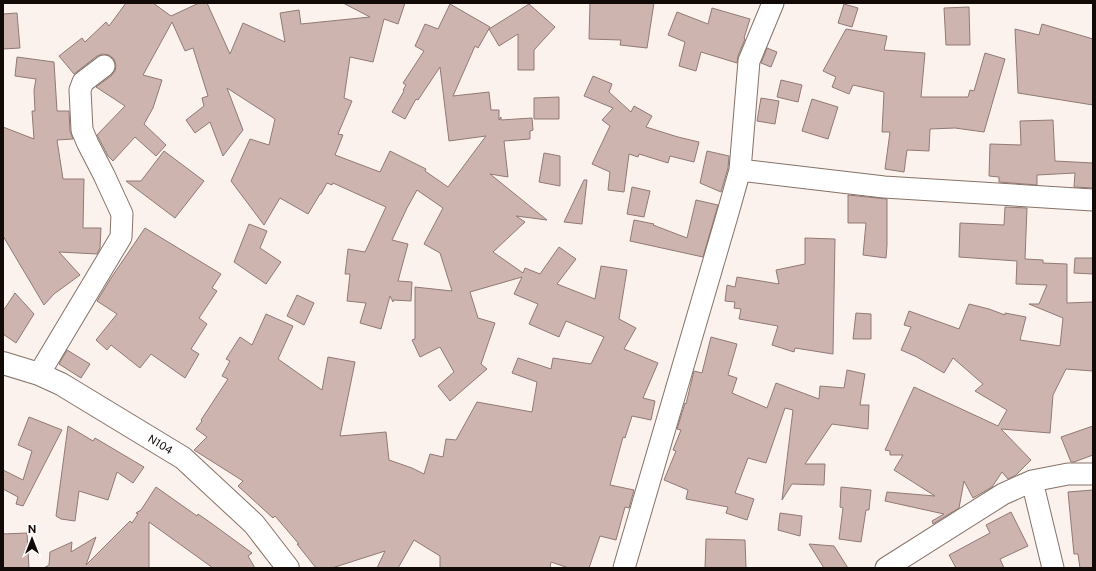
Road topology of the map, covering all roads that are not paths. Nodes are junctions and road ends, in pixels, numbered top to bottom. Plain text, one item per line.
1 (773, 3) edge
2 (104, 66) dead end
3 (740, 170) junction
4 (1093, 200) edge
5 (3, 363) edge
6 (38, 374) junction
7 (1093, 474) edge
8 (1032, 481) junction
9 (288, 568) edge
10 (624, 568) edge
11 (886, 568) edge
12 (1053, 568) edge

1 - 3 street
2 - 6 street
3 - 4 street
3 - 10 street
5 - 6 street, N104 / N104
6 - 9 street, N104 / N104
7 - 8 street
8 - 11 street
8 - 12 street

